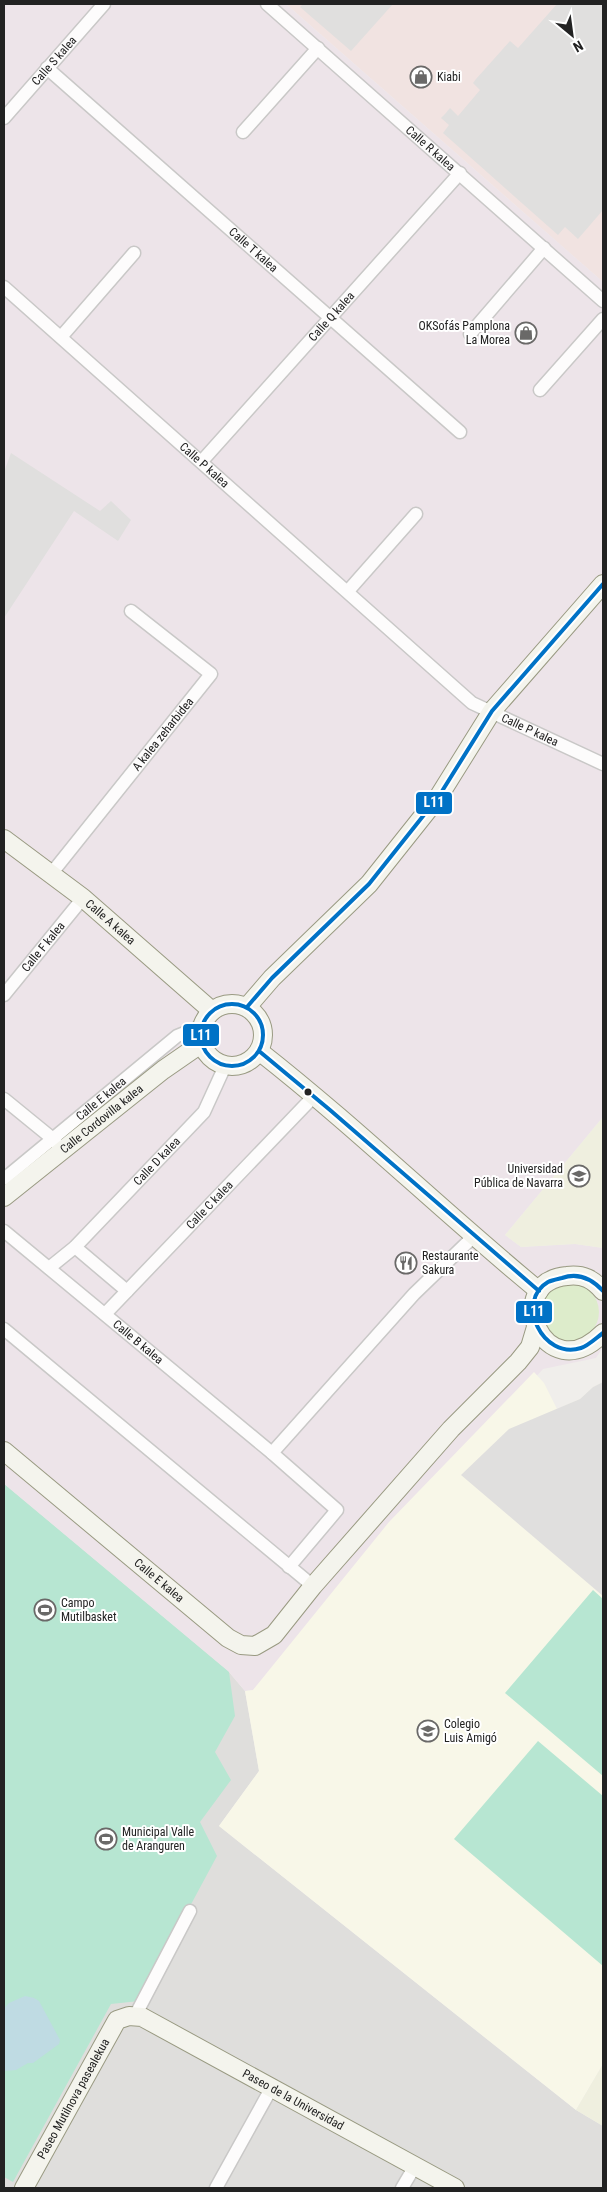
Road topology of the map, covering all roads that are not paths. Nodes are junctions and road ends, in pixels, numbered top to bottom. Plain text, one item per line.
1 (104, 4) edge
2 (267, 4) edge
3 (318, 48) junction
4 (47, 68) junction
5 (4, 118) edge
6 (243, 132) dead end
7 (460, 173) junction
8 (544, 248) junction
9 (134, 253) dead end
10 (4, 287) edge
11 (603, 300) edge
12 (329, 319) junction
13 (603, 319) edge
14 (470, 334) dead end
15 (61, 337) junction
16 (540, 390) dead end
17 (460, 432) dead end
18 (202, 461) junction
19 (416, 514) dead end
20 (603, 584) edge
21 (348, 591) junction
22 (131, 611) dead end
23 (492, 711) junction
24 (603, 764) edge
25 (4, 839) edge
26 (51, 874) junction
27 (83, 898) junction
28 (4, 995) edge
29 (247, 1007) junction
30 (212, 1011) junction
31 (202, 1035) junction
32 (259, 1051) junction
33 (225, 1066) junction
34 (315, 1095) junction
35 (4, 1100) edge
36 (58, 1144) junction
37 (4, 1178) edge
38 (4, 1197) edge
39 (4, 1231) edge
40 (473, 1237) junction
41 (75, 1247) junction
42 (49, 1268) junction
43 (127, 1291) junction
44 (539, 1291) junction
45 (603, 1291) edge
46 (105, 1314) junction
47 (536, 1328) junction
48 (4, 1330) edge
49 (603, 1333) edge
50 (556, 1348) junction
51 (518, 1362) junction
52 (4, 1451) edge
53 (272, 1452) junction
54 (290, 1567) junction
55 (313, 1586) junction
56 (190, 1911) dead end
57 (132, 2016) junction
58 (272, 2087) junction
59 (415, 2166) junction
60 (24, 2188) edge
61 (216, 2188) edge
62 (402, 2188) edge
63 (455, 2188) edge

1 - 4 street, Calle S kalea
2 - 3 street, Calle R kalea
3 - 6 street
3 - 7 street, Calle R kalea
4 - 5 street, Calle S kalea
4 - 12 street, Calle T kalea
7 - 8 street, Calle R kalea
7 - 12 street, Calle Q kalea
8 - 11 street, Calle R kalea
8 - 14 street
9 - 15 street
10 - 15 street, Calle P kalea
12 - 17 street, Calle T kalea
12 - 18 street, Calle Q kalea
13 - 16 street
15 - 18 street, Calle P kalea
18 - 21 street, Calle P kalea
19 - 21 street
20 - 23 street
21 - 23 street, Calle P kalea
22 - 26 street, A kalea zeharbidea
23 - 24 street, Calle P kalea
23 - 29 street
25 - 26 street, Calle A kalea
26 - 27 street, Calle A kalea
27 - 28 street, Calle F kalea
27 - 30 street, Calle A kalea
29 - 30 street
29 - 32 street
30 - 31 street
31 - 33 street
31 - 36 street, Calle Cordovilla kalea
32 - 33 street
32 - 34 street
33 - 41 street, Calle D kalea
34 - 40 street
34 - 43 street, Calle C kalea
35 - 36 street
36 - 37 street
36 - 38 street, Calle Cordovilla kalea
39 - 42 street, Calle B kalea
40 - 44 street
40 - 53 street
41 - 42 street, Calle D kalea
41 - 43 street
42 - 46 street, Calle B kalea
43 - 46 street, Calle C kalea
44 - 45 street
44 - 47 street
46 - 53 street, Calle B kalea
47 - 50 street
47 - 51 street
48 - 54 street
49 - 50 street
50 - 51 street
51 - 55 street, Calle E kalea
52 - 55 street, Calle E kalea
53 - 54 street, Calle B kalea
54 - 55 street
56 - 57 street
57 - 58 street, Paseo de la Universidad
57 - 60 street, Paseo Mutilnova pasealekua
58 - 59 street, Paseo de la Universidad
58 - 61 street
59 - 62 street
59 - 63 street, Paseo de la Universidad

